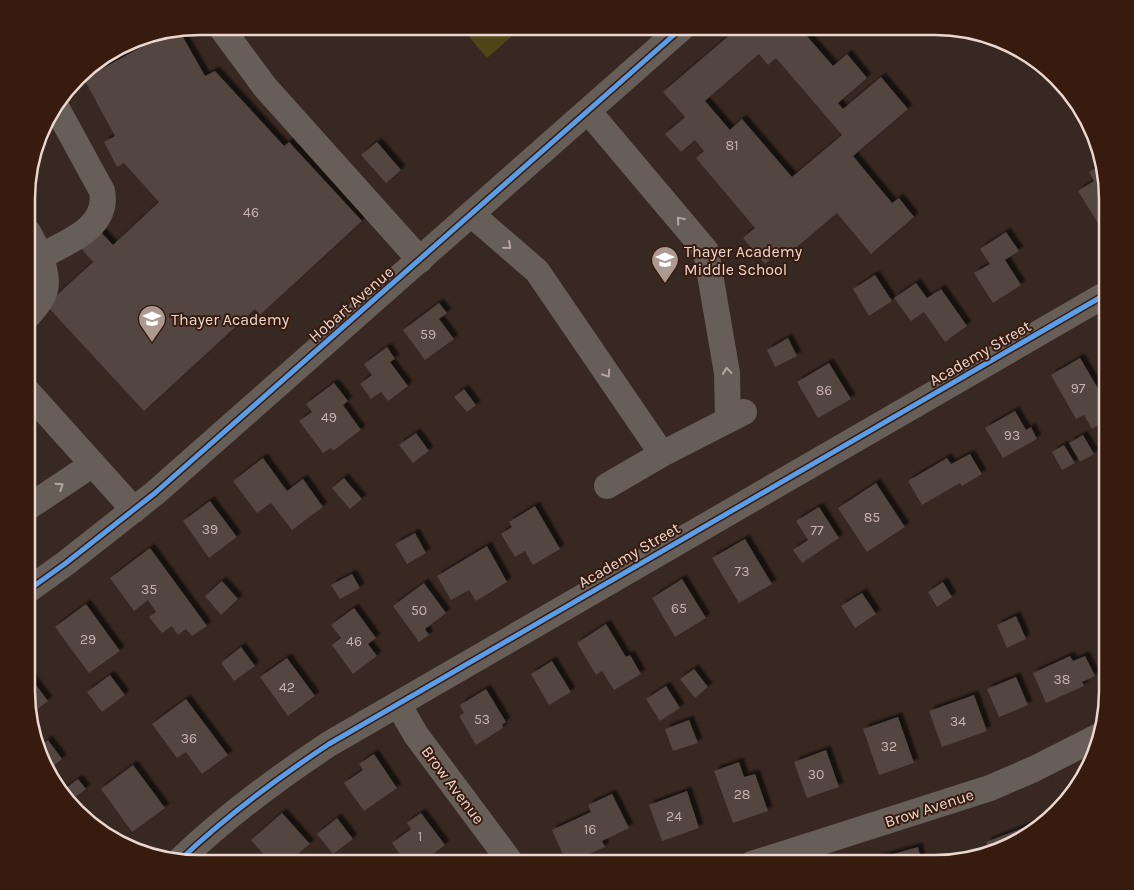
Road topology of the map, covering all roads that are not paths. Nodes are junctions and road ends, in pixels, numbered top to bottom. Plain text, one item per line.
1 (227, 35) edge
2 (674, 35) edge
3 (588, 111) junction
4 (60, 112) edge
5 (471, 214) junction
6 (35, 244) edge
7 (42, 256) junction
8 (420, 260) junction
9 (1099, 298) edge
10 (35, 308) edge
11 (35, 400) edge
12 (662, 454) junction
13 (93, 464) junction
14 (607, 486) dead end
15 (35, 503) edge
16 (134, 510) junction
17 (35, 586) edge
18 (398, 704) junction
19 (1091, 740) edge
20 (186, 855) edge
21 (505, 855) edge
22 (780, 855) edge

1 - 8 street
2 - 3 street, Hobart Avenue
3 - 5 street, Hobart Avenue
12 -> 3 street
4 - 7 street
5 - 8 street, Hobart Avenue
5 -> 12 street
6 - 7 street
7 - 10 street
8 - 16 street, Hobart Avenue
9 - 18 street, Academy Street
11 - 13 street
12 - 14 street
15 -> 13 street
13 - 16 street
16 - 17 street, Hobart Avenue
18 - 20 street, Academy Street
18 - 21 street, Brow Avenue
19 - 22 street, Brow Avenue

